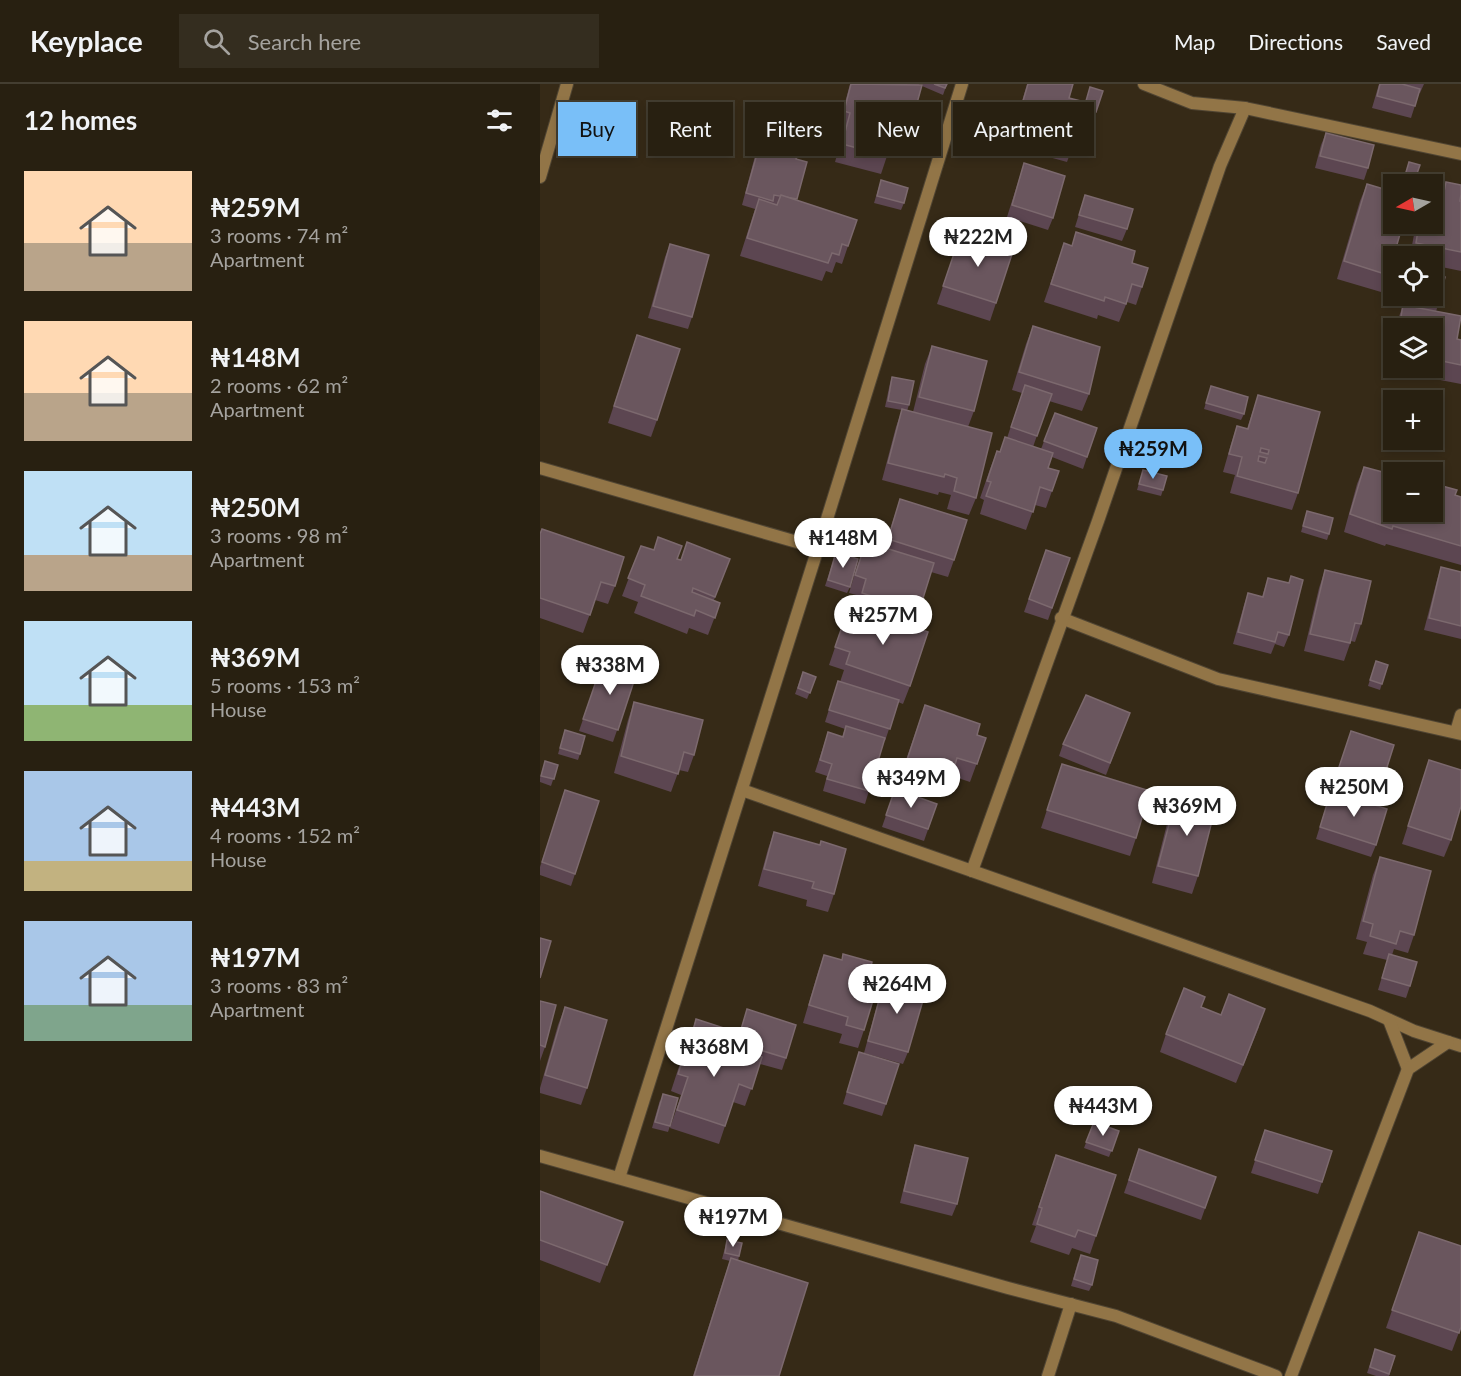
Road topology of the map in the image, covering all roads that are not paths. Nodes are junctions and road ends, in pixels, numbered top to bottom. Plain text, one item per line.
1 (567, 84) edge
2 (962, 84) edge
3 (1144, 84) edge
4 (1245, 108) junction
5 (1461, 154) edge
6 (540, 177) edge
7 (540, 468) edge
8 (818, 548) junction
9 (1061, 618) junction
10 (1461, 715) edge
11 (1458, 733) edge
12 (742, 790) junction
13 (972, 871) junction
14 (1389, 1020) junction
15 (1448, 1042) junction
16 (1461, 1046) edge
17 (1408, 1069) junction
18 (540, 1156) edge
19 (619, 1178) junction
20 (1071, 1304) junction
21 (1048, 1376) edge
22 (1276, 1376) edge
23 (1291, 1376) edge

1 - 6 street
2 - 8 street
3 - 4 street
4 - 5 street
4 - 9 street
7 - 8 street
8 - 12 street
9 - 11 street
9 - 13 street
10 - 11 street
12 - 13 street
12 - 19 street
13 - 14 street
14 - 15 street
14 - 17 street
15 - 16 street
15 - 17 street
17 - 23 street
18 - 19 street
19 - 20 street
20 - 21 street
20 - 22 street

